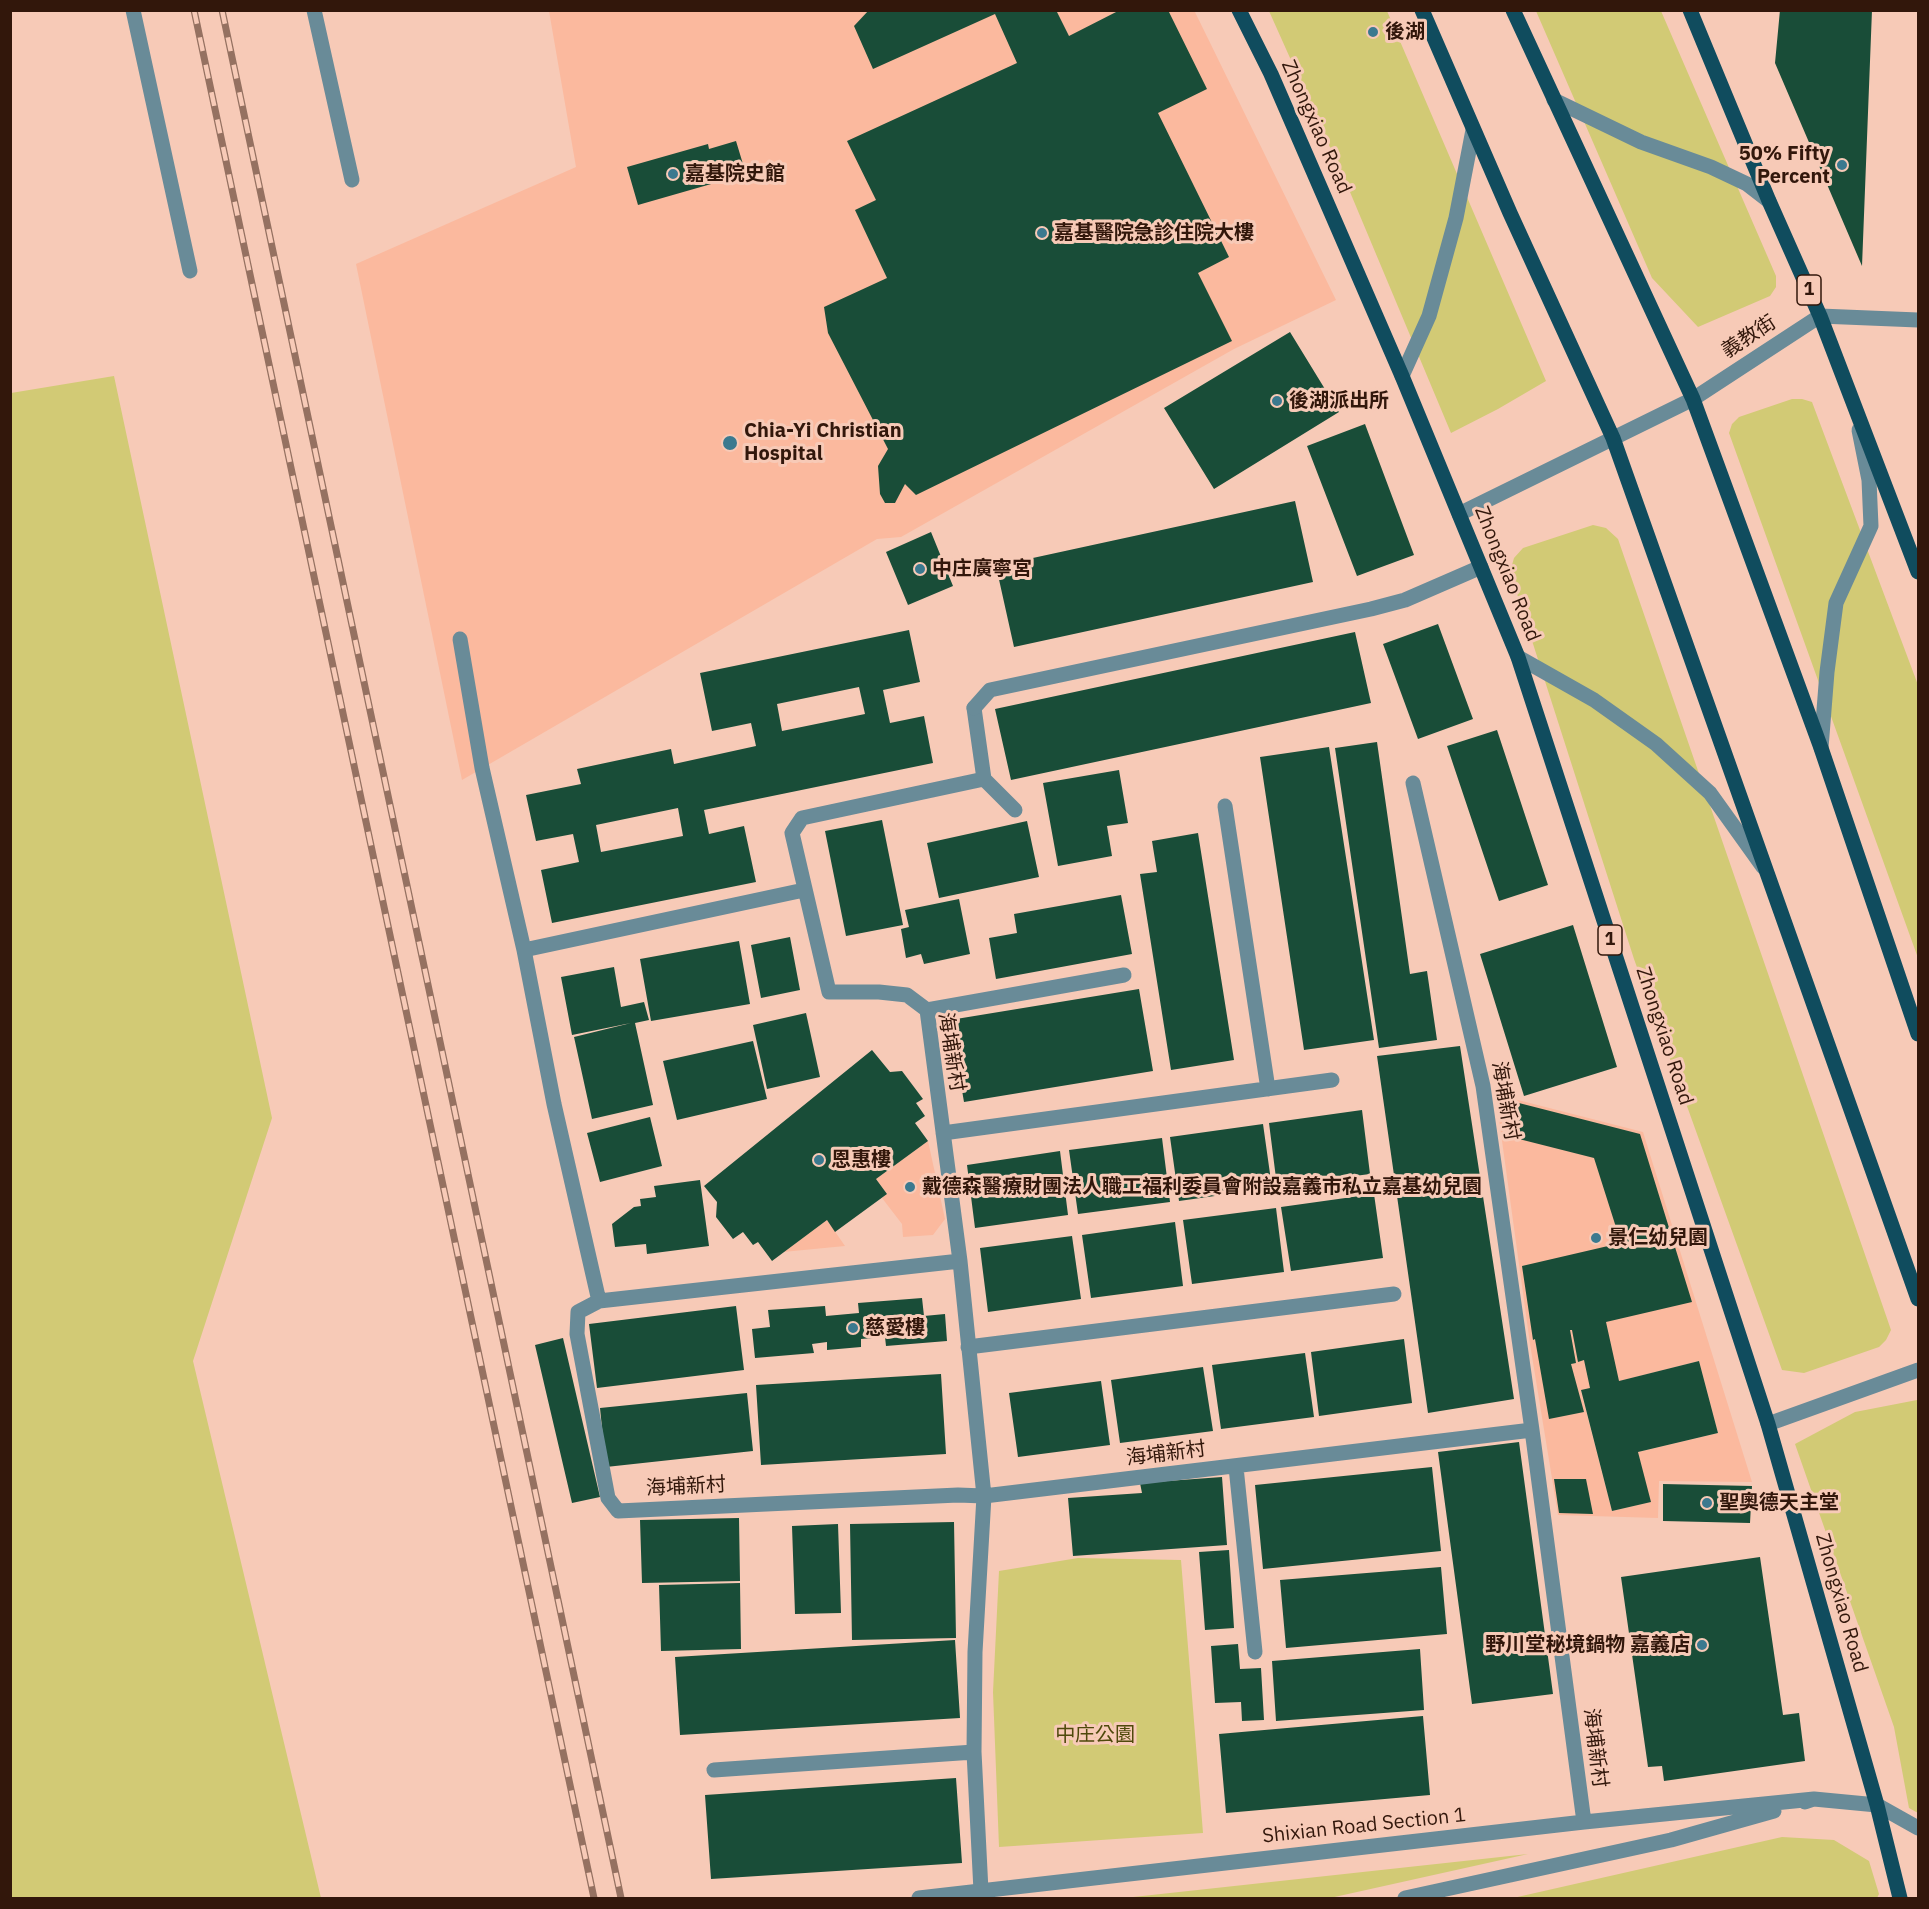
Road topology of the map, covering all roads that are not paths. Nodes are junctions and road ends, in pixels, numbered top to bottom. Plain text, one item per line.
1 (133, 10) edge
2 (314, 10) edge
3 (1239, 10) edge
4 (1422, 10) edge
5 (1513, 10) edge
6 (1690, 10) edge
7 (1554, 100) junction
8 (1473, 130) junction
9 (352, 180) dead end
10 (1769, 201) junction
11 (190, 271) dead end
12 (1820, 316) junction
13 (1918, 320) edge
14 (1402, 376) junction
15 (1693, 399) junction
16 (1855, 406) junction
17 (1613, 438) junction
18 (1459, 514) junction
19 (1482, 567) junction
20 (1918, 572) edge
21 (460, 639) dead end
22 (1518, 657) junction
23 (1821, 748) junction
24 (984, 779) junction
25 (1413, 783) dead end
26 (1225, 806) dead end
27 (1015, 810) dead end
28 (1767, 872) junction
29 (804, 890) junction
30 (524, 950) junction
31 (1124, 975) dead end
32 (927, 1010) junction
33 (1918, 1034) edge
34 (1332, 1080) dead end
35 (1268, 1089) junction
36 (943, 1133) junction
37 (960, 1261) junction
38 (1394, 1294) dead end
39 (1918, 1299) edge
40 (599, 1301) junction
41 (968, 1347) junction
42 (1918, 1370) edge
43 (1768, 1424) junction
44 (1532, 1430) junction
45 (1236, 1467) junction
46 (984, 1496) junction
47 (1255, 1653) dead end
48 (974, 1752) junction
49 (714, 1770) dead end
50 (1814, 1799) junction
51 (1877, 1805) junction
52 (1584, 1822) junction
53 (1918, 1828) edge
54 (981, 1891) junction
55 (919, 1899) edge
56 (1405, 1899) edge
57 (1900, 1899) edge

1 - 11 street
2 - 9 street
3 - 14 main road, Zhongxiao Road / 1
4 - 8 main road
5 - 7 main road
6 - 10 main road, 1
7 - 10 street
7 - 15 main road
8 - 14 street
8 - 17 main road
10 - 12 main road, 1
12 - 13 street
12 - 15 street, 義教街
12 - 16 main road, 1
14 - 18 main road, Zhongxiao Road / 1
15 - 17 street, 義教街
15 - 23 main road
16 - 20 main road, 1
16 - 23 street
17 - 18 street, 義教街
17 - 28 main road
18 - 19 main road, Zhongxiao Road / 1
19 - 22 main road, Zhongxiao Road / 1
19 - 24 street
21 - 30 street
22 - 28 street
22 - 43 main road, Zhongxiao Road / 1
23 - 33 main road
24 - 27 street
24 - 29 street, 海埔新村
25 - 44 street, 海埔新村
26 - 35 street
28 - 39 main road
29 - 30 street
29 - 32 street, 海埔新村
30 - 40 street
31 - 32 street
32 - 36 street, 海埔新村
34 - 35 street
35 - 36 street
36 - 37 street, 海埔新村
37 - 40 street
37 - 41 street, 海埔新村
38 - 41 street
40 - 46 street, 海埔新村
41 - 46 street, 海埔新村
42 - 43 street
43 - 51 main road, Zhongxiao Road / 1
44 - 45 street, 海埔新村
44 - 52 street, 海埔新村
45 - 46 street, 海埔新村
45 - 47 street
46 - 48 street, 海埔新村
48 - 49 street
48 - 54 street, 海埔新村
50 - 51 street, Shixian Road Section 1
50 - 52 street, Shixian Road Section 1
50 - 56 street, Shixian Road Section 1
51 - 53 street, Shixian Road Section 1
51 - 57 main road, Zhongxiao Road / 1
52 - 54 street, Shixian Road Section 1
54 - 55 street, Shixian Road Section 1

